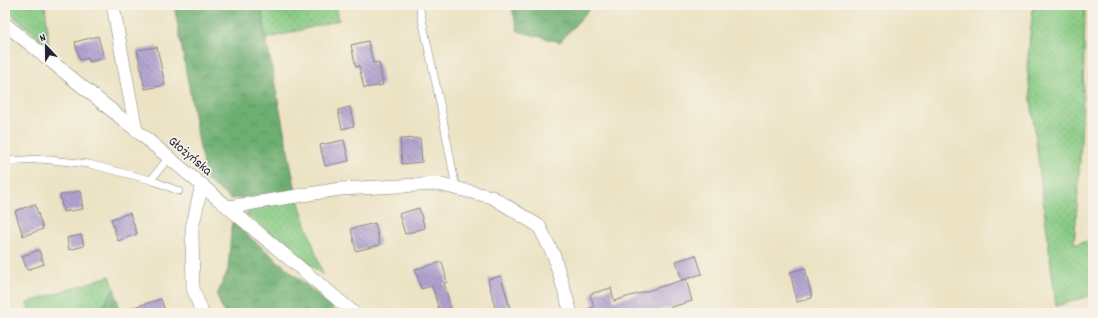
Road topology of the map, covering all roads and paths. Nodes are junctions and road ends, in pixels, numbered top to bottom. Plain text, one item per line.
1 (113, 5) edge
2 (419, 5) edge
3 (5, 24) edge
4 (136, 130) junction
5 (169, 157) junction
6 (5, 161) edge
7 (151, 180) junction
8 (202, 184) junction
9 (456, 188) junction
10 (179, 191) dead end
11 (229, 207) junction
12 (202, 313) edge
13 (354, 313) edge
14 (571, 313) edge

1 - 4 street
2 - 9 lane
3 - 4 street, Głożyńska
4 - 5 street, Głożyńska
5 - 7 lane
5 - 8 street, Głożyńska
6 - 7 lane
7 - 10 lane
8 - 11 street, Głożyńska
8 - 12 street
9 - 11 street
9 - 14 street
11 - 13 street, Głożyńska

